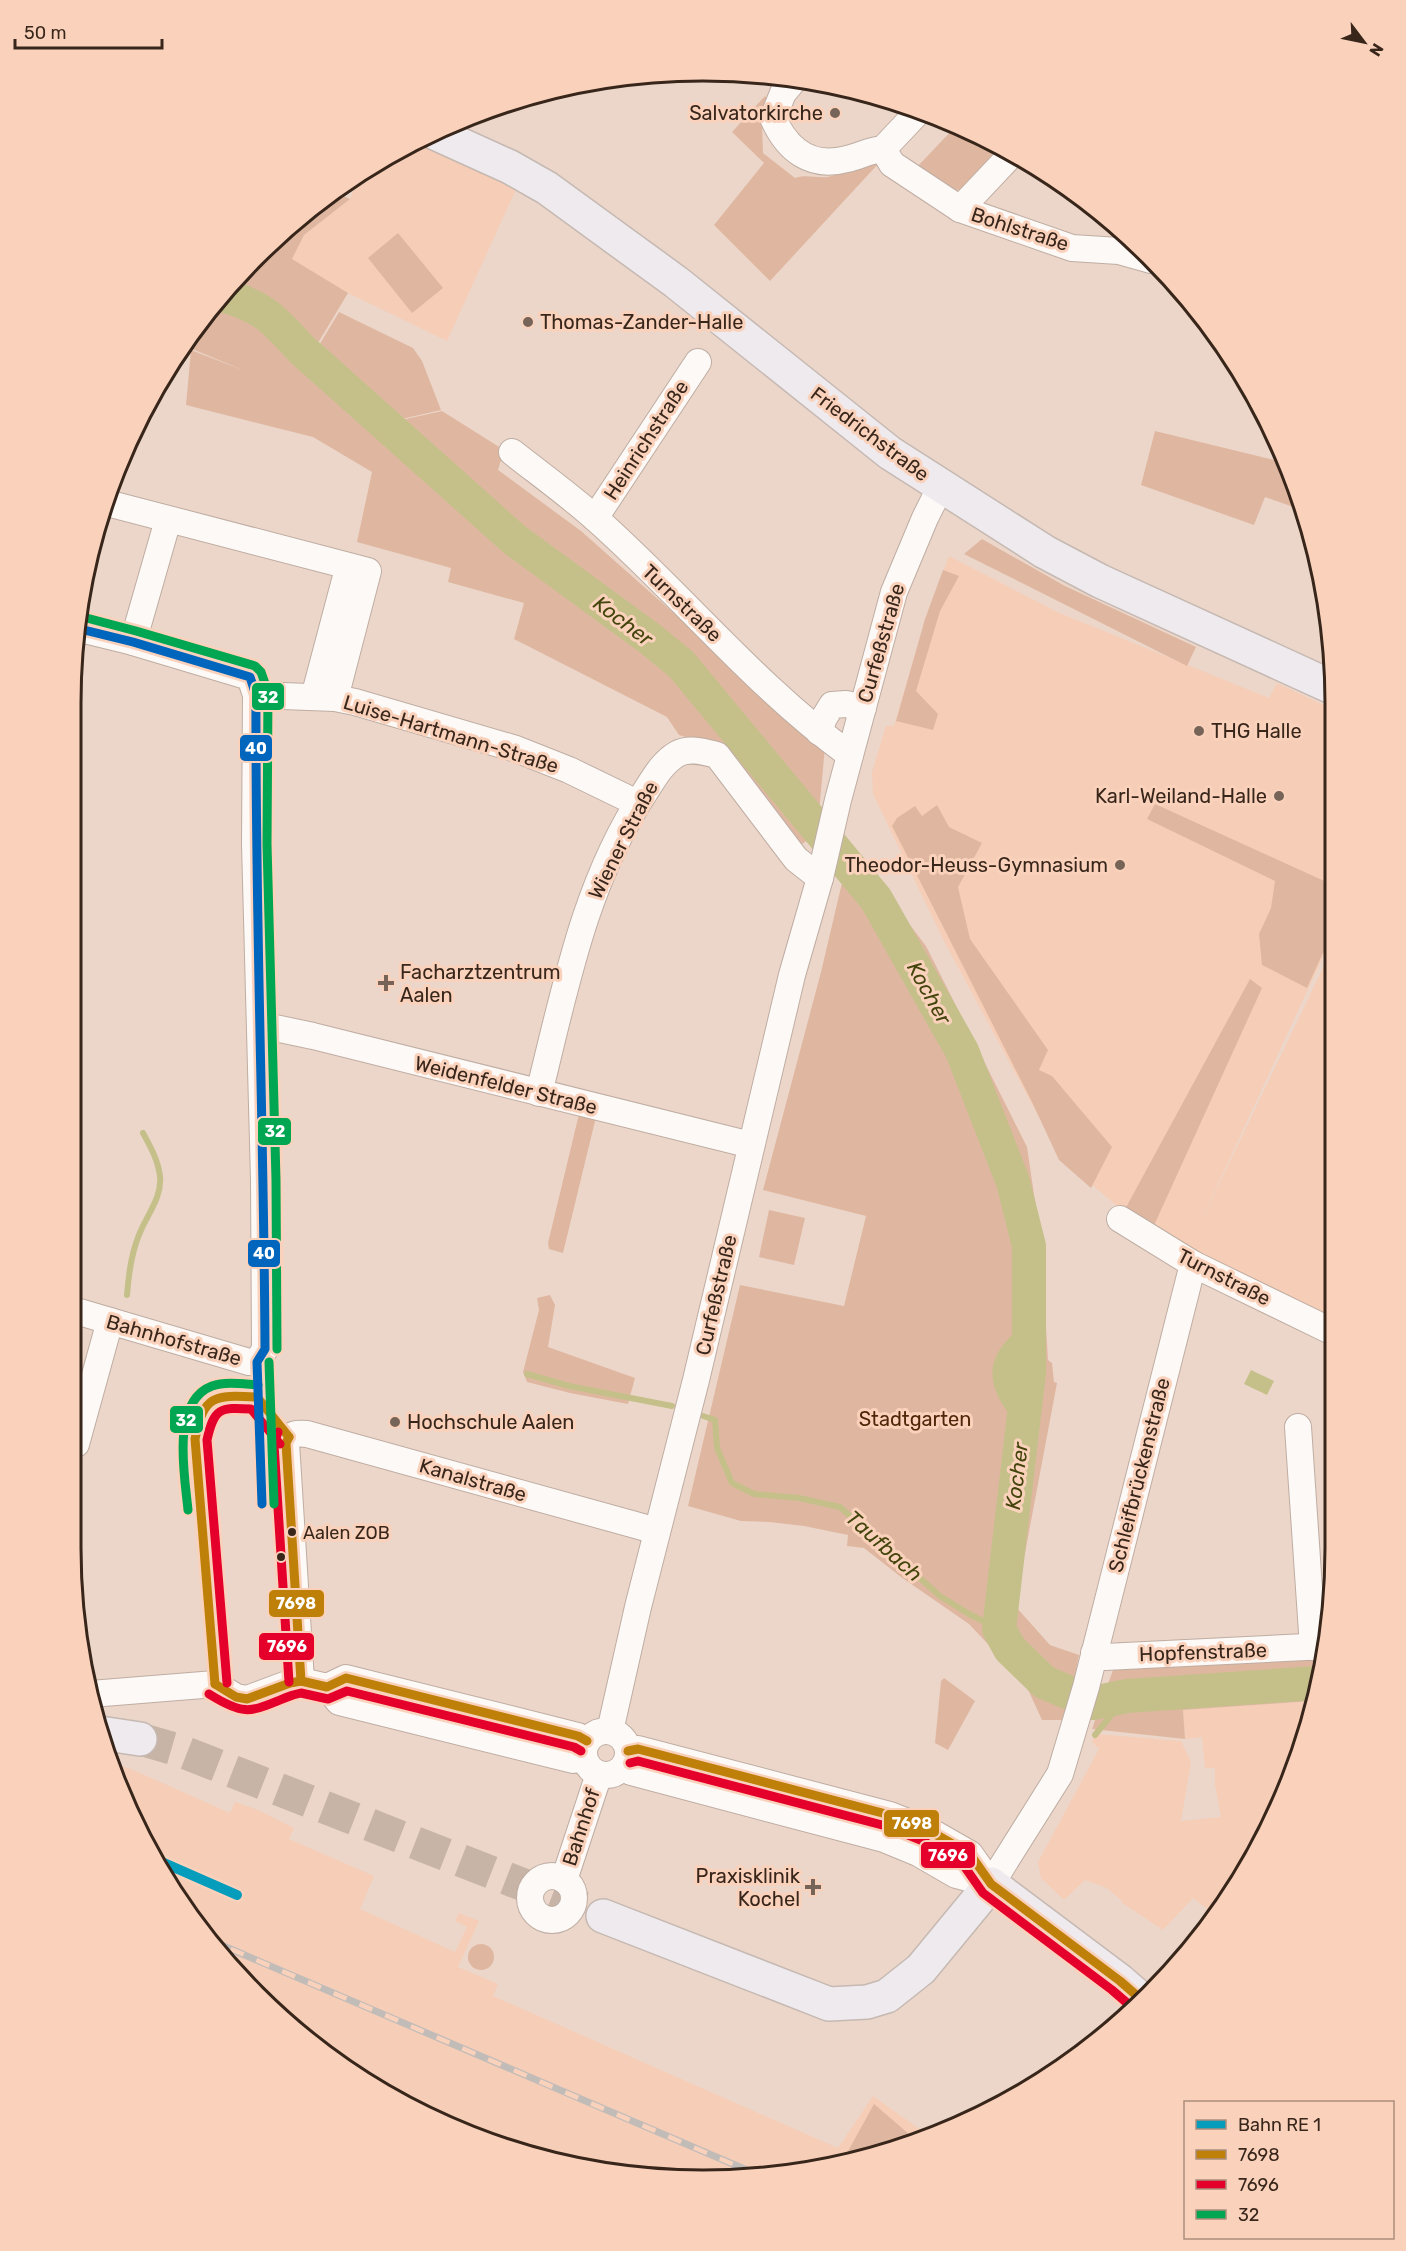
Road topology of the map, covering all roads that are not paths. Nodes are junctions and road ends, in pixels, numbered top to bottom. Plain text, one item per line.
1 (788, 87) edge
2 (912, 117) edge
3 (444, 138) edge
4 (883, 149) junction
5 (1006, 160) edge
6 (960, 209) junction
7 (1135, 255) edge
8 (698, 362) dead end
9 (512, 452) dead end
10 (941, 486) junction
11 (113, 505) edge
12 (595, 518) junction
13 (168, 520) junction
14 (85, 630) edge
15 (133, 642) junction
16 (1325, 684) edge
17 (256, 695) junction
18 (325, 698) junction
19 (863, 708) junction
20 (819, 732) junction
21 (850, 754) junction
22 (637, 803) junction
23 (822, 869) junction
24 (261, 1025) junction
25 (539, 1093) junction
26 (751, 1145) junction
27 (1120, 1219) dead end
28 (1193, 1264) junction
29 (81, 1313) edge
30 (110, 1322) junction
31 (1325, 1328) edge
32 (81, 1426) edge
33 (1298, 1427) dead end
34 (657, 1531) junction
35 (1318, 1639) edge
36 (1317, 1646) edge
37 (1094, 1653) junction
38 (296, 1682) junction
39 (98, 1693) edge
40 (610, 1731) junction
41 (110, 1734) edge
42 (140, 1739) tunnel mouth
43 (590, 1758) junction
44 (626, 1759) junction
45 (564, 1880) dead end
46 (992, 1884) junction
47 (603, 1916) tunnel mouth
48 (1136, 1995) edge

1 - 4 street
2 - 4 street
3 - 10 main road, Friedrichstraße
4 - 6 street, Bohlstraße
5 - 6 street, Bohlstraße
6 - 7 street, Bohlstraße
8 - 12 street, Heinrichstraße
9 - 12 street, Turnstraße
10 - 16 main road, Friedrichstraße
10 - 19 street, Curfeßstraße
11 - 13 street
12 - 20 street, Turnstraße
13 - 15 street
13 - 18 street
14 - 15 street
15 - 17 street
17 - 18 street, Luise-Hartmann-Straße
17 - 24 street
18 - 22 street, Luise-Hartmann-Straße
19 - 20 street
19 - 21 street, Curfeßstraße
20 - 21 street, Turnstraße
21 - 23 street, Curfeßstraße
22 - 23 street, Wiener Straße
22 - 25 street, Wiener Straße
23 - 26 street, Curfeßstraße
24 - 25 street, Weidenfelder Straße
24 - 30 street, Bahnhofstraße
25 - 26 street, Weidenfelder Straße
26 - 34 street, Curfeßstraße
27 - 28 street, Turnstraße
28 - 31 street, Turnstraße
28 - 37 street, Schleifbrückenstraße
29 - 30 street, Bahnhofstraße
30 - 32 street
33 - 35 street, Hopfenstraße
34 - 38 street, Kanalstraße
34 - 40 street, Curfeßstraße
36 - 37 street, Hopfenstraße
37 - 46 street, Schleifbrückenstraße
38 - 39 street
38 - 43 street
40 - 43 street
40 - 44 street
41 - 42 main road
43 - 44 street
43 - 45 street, Bahnhof
44 - 46 street
46 - 47 main road
46 - 48 main road

